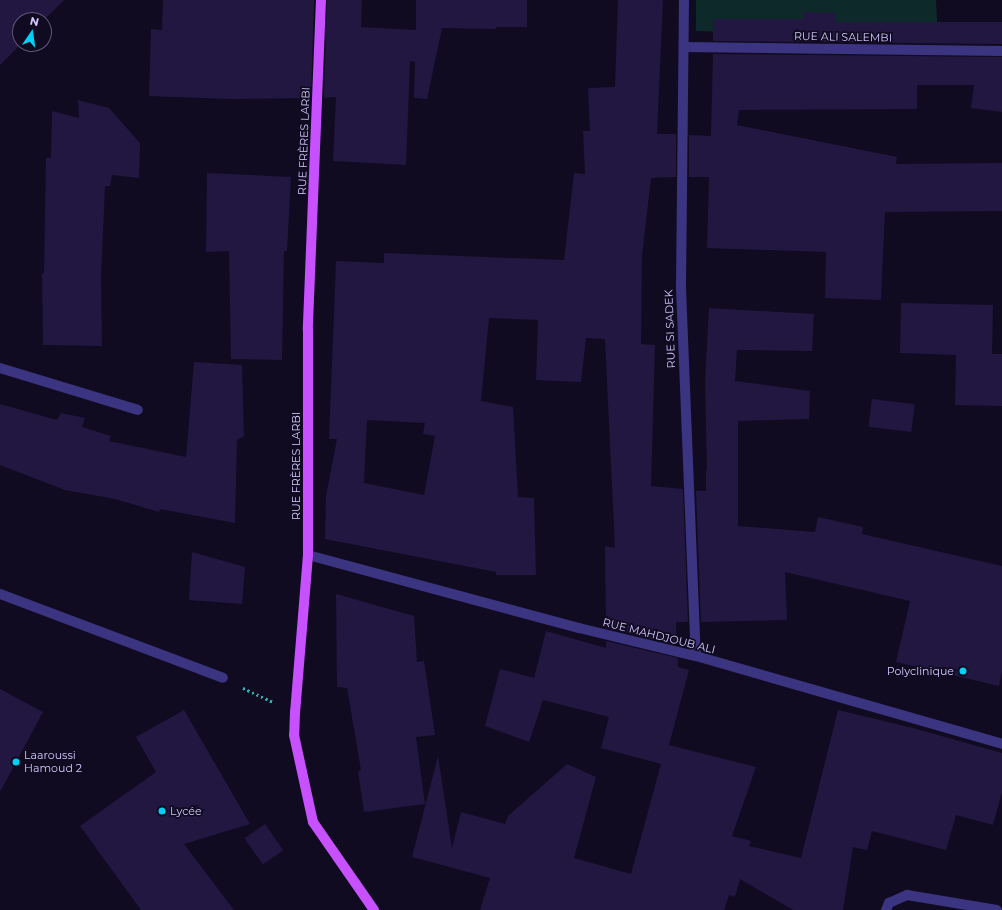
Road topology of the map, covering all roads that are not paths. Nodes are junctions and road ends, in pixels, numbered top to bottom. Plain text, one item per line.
1 (321, 0) edge
2 (684, 0) edge
3 (684, 47) junction
4 (1002, 50) edge
5 (0, 368) edge
6 (138, 410) dead end
7 (308, 554) junction
8 (0, 594) edge
9 (696, 656) junction
10 (223, 678) road end
11 (1002, 744) edge
12 (374, 910) edge
13 (886, 910) edge
14 (998, 910) edge

1 - 7 main road, RUE FRÈRES LARBI
2 - 3 street, RUE SI SADEK
3 - 4 street, RUE ALI SALEMBI
3 - 9 street, RUE SI SADEK
5 - 6 street
7 - 9 street, RUE MAHDJOUB ALI
7 - 12 main road, RUE FRÈRES LARBI
8 - 10 street
9 - 11 street, RUE MAHDJOUB ALI
13 - 14 street

